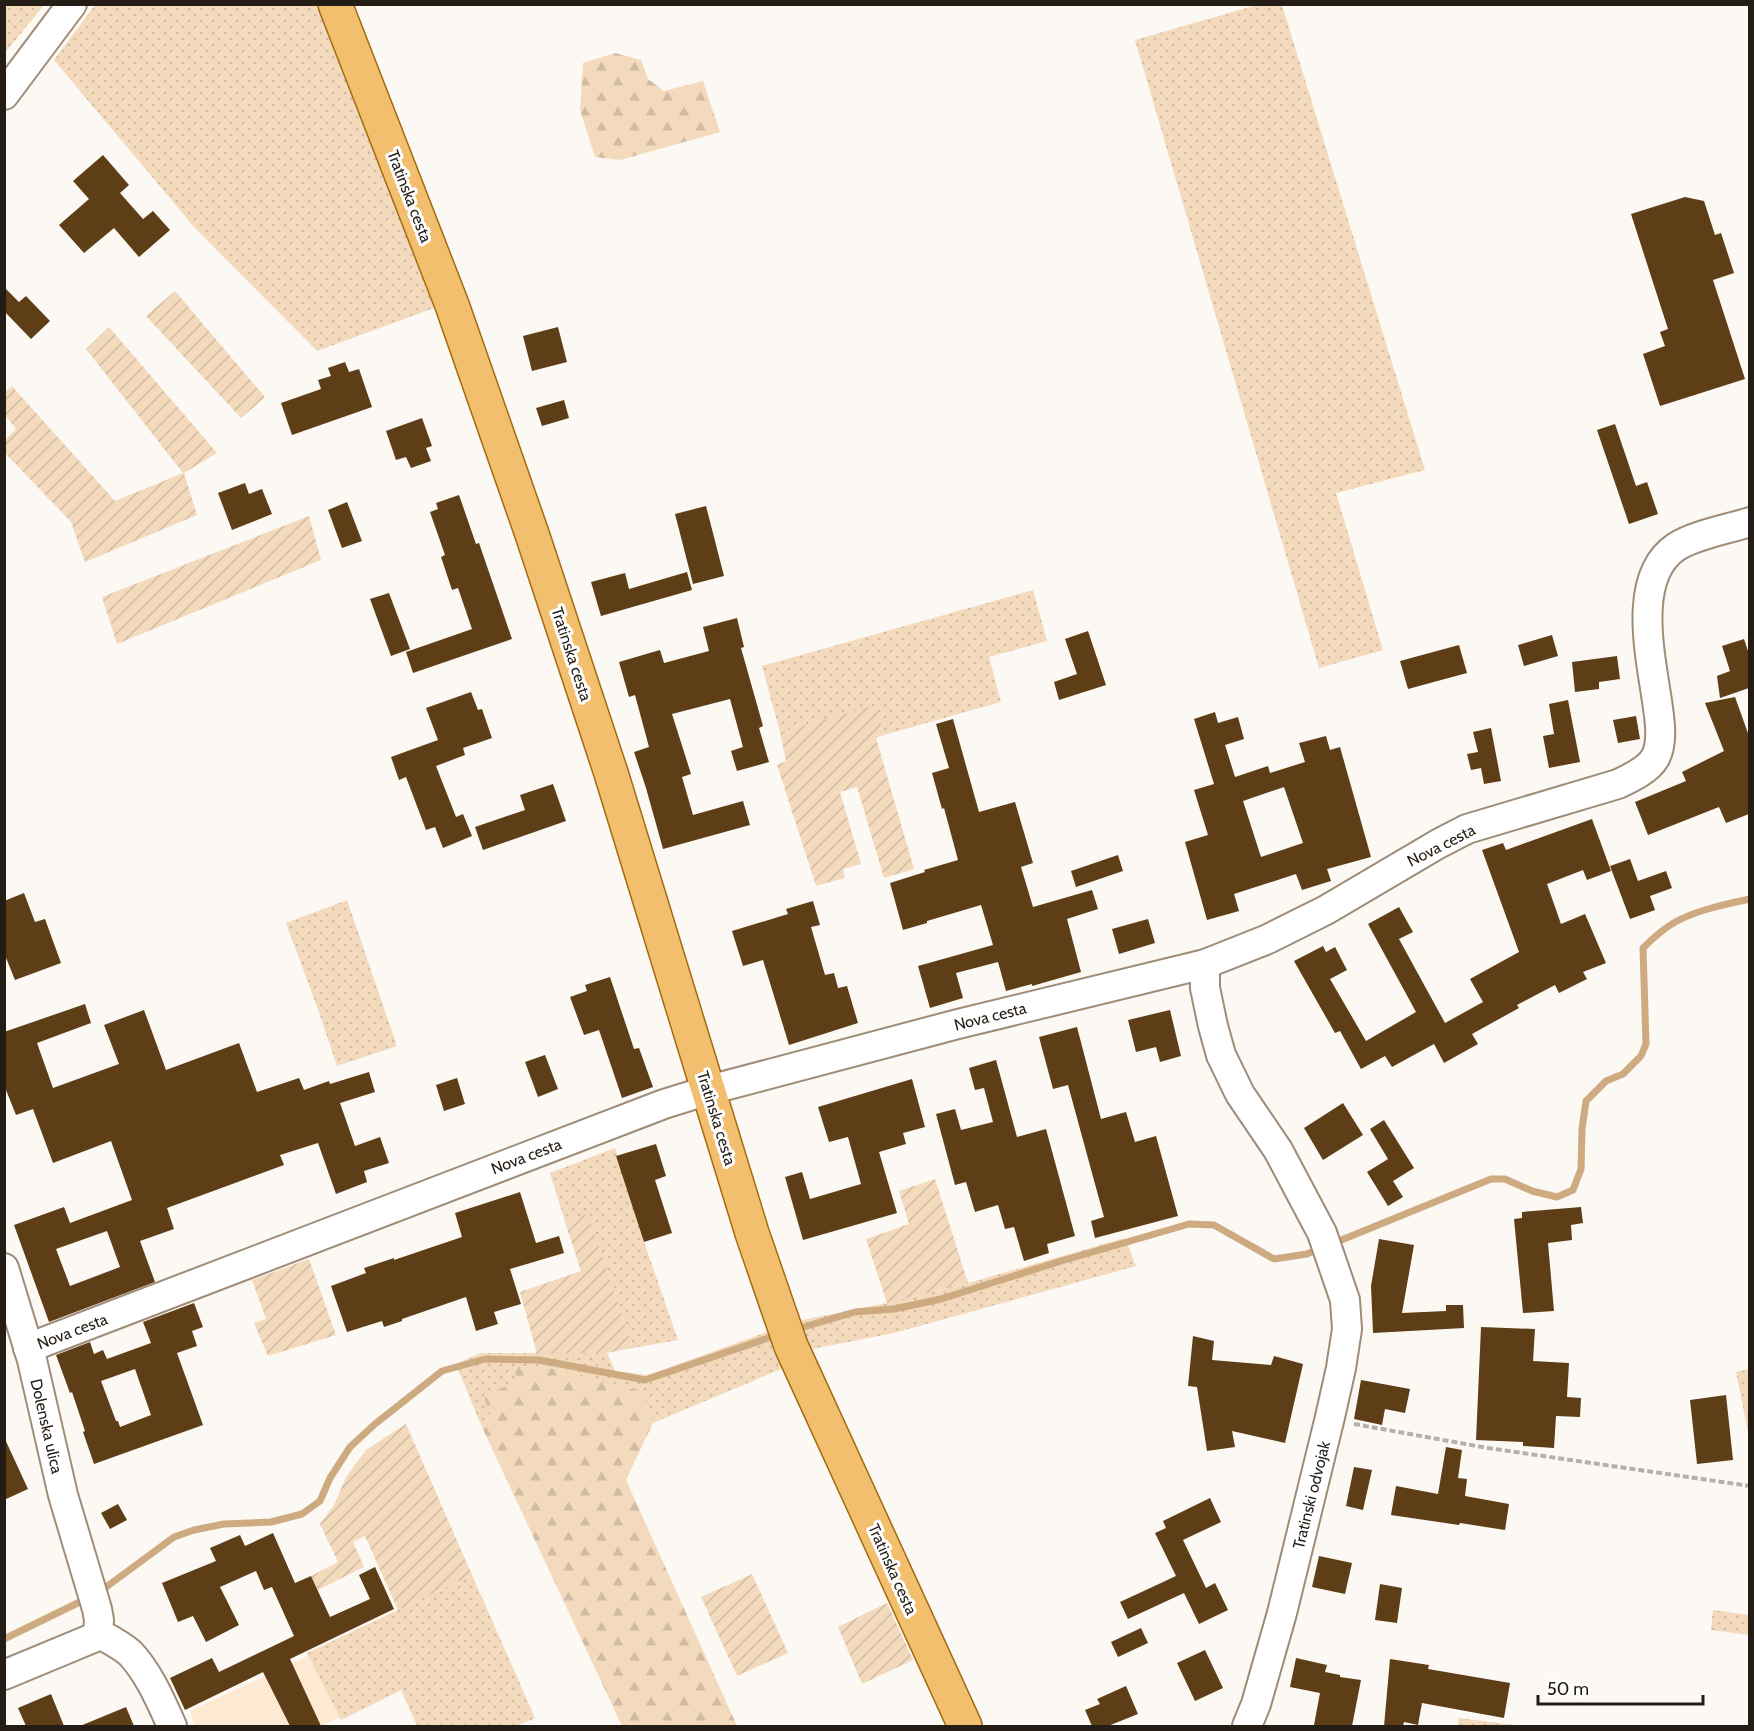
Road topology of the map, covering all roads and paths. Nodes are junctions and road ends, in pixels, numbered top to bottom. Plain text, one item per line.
1 (72, 4) edge
2 (335, 4) edge
3 (4, 95) edge
4 (1749, 522) edge
5 (1205, 964) junction
6 (709, 1090) junction
7 (4, 1269) edge
8 (28, 1348) junction
9 (1330, 1417) junction
10 (1749, 1486) edge
11 (95, 1608) junction
12 (4, 1675) edge
13 (172, 1726) edge
14 (965, 1726) edge
15 (1247, 1726) edge

1 - 3 street
2 - 6 main road, Tratinska cesta
4 - 5 street, Nova cesta
5 - 6 street, Nova cesta
5 - 9 street, Tratinski odvojak
6 - 8 street, Nova cesta
6 - 14 main road, Tratinska cesta
7 - 8 street, Dolenska ulica
8 - 11 street, Dolenska ulica
9 - 10 path
9 - 15 street, Tratinski odvojak
11 - 12 street
11 - 13 street

